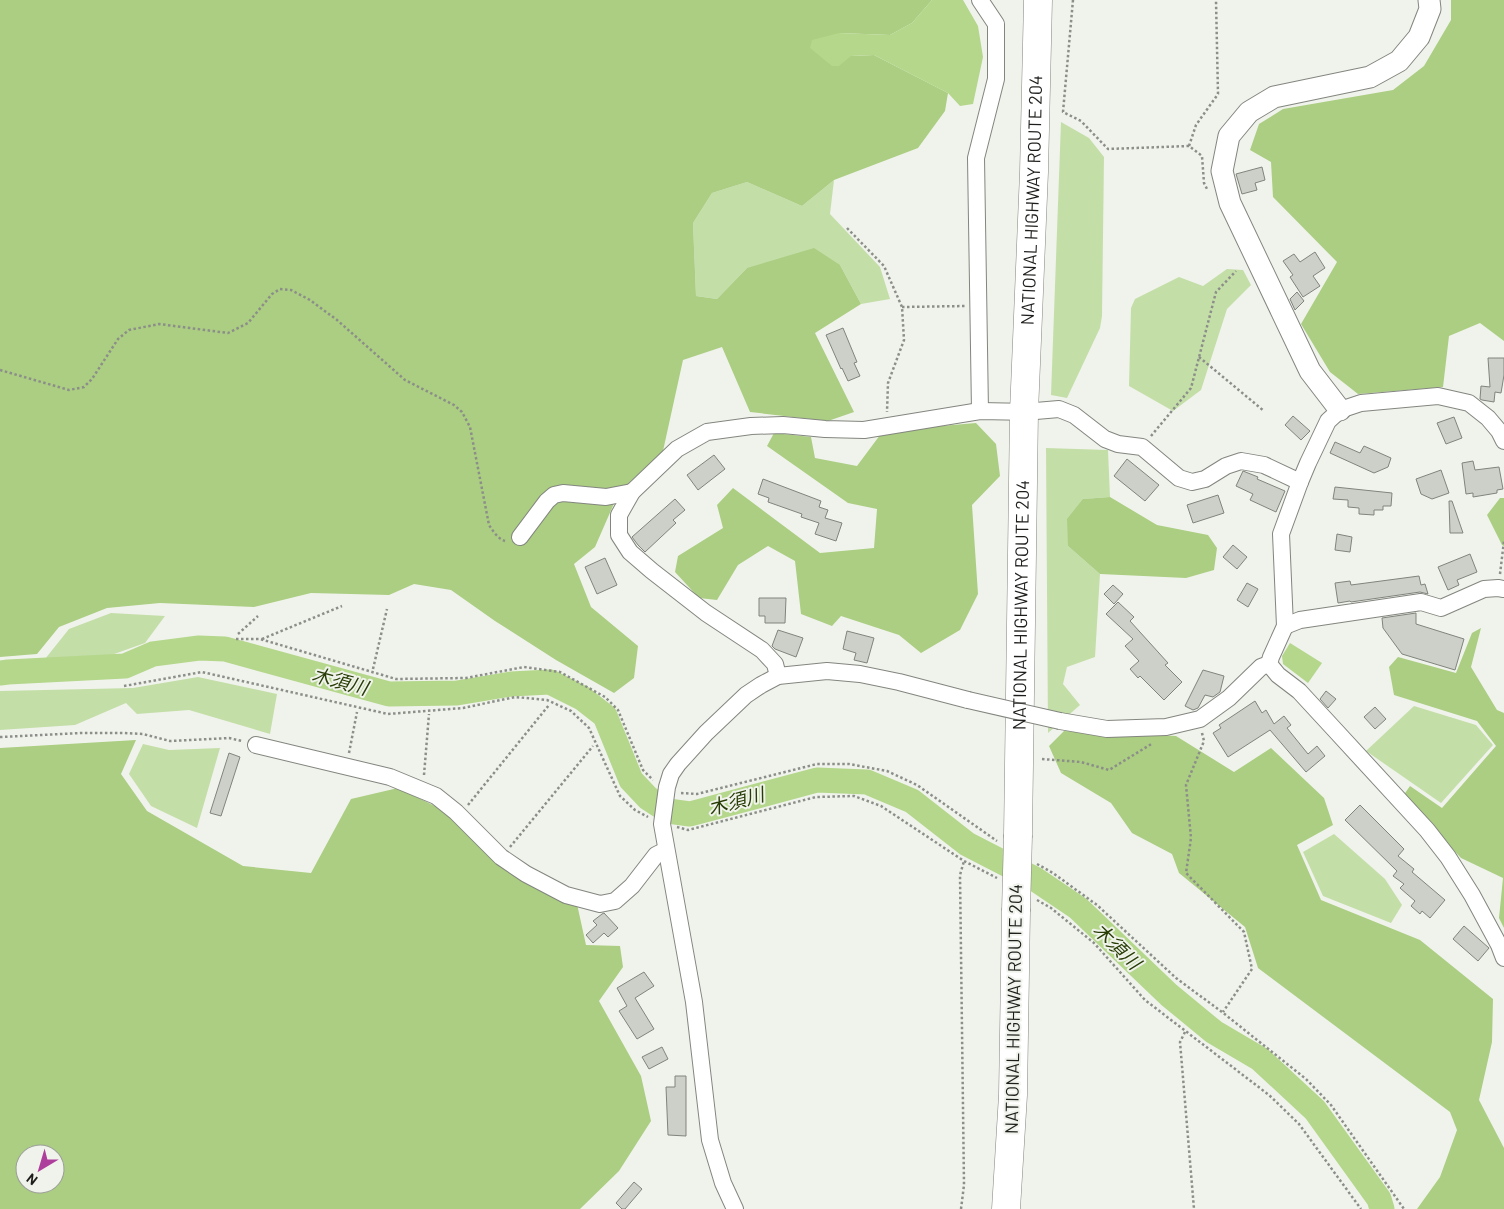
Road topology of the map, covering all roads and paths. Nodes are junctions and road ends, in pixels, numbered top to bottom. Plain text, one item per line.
1 (980, 0) edge
2 (1038, 0) edge
3 (1073, 0) edge
4 (1216, 0) edge
5 (1429, 0) edge
6 (1189, 146) junction
7 (1230, 203) junction
8 (847, 228) dead end
9 (1236, 271) dead end
10 (979, 306) junction
11 (902, 307) junction
12 (1199, 357) junction
13 (0, 370) edge
14 (1340, 410) junction
15 (980, 411) junction
16 (1264, 411) dead end
17 (1024, 412) junction
18 (886, 426) junction
19 (1504, 441) edge
20 (1142, 447) junction
21 (1300, 482) junction
22 (632, 492) junction
23 (520, 537) joint
24 (1504, 541) edge
25 (1501, 588) edge
26 (342, 606) dead end
27 (387, 609) dead end
28 (258, 616) dead end
29 (1285, 626) junction
30 (238, 634) dead end
31 (236, 639) dead end
32 (260, 640) junction
33 (1269, 664) junction
34 (374, 669) dead end
35 (778, 676) junction
36 (124, 686) dead end
37 (549, 705) dead end
38 (357, 712) dead end
39 (429, 714) dead end
40 (1200, 719) junction
41 (1166, 727) junction
42 (0, 737) edge
43 (256, 745) joint
44 (593, 746) dead end
45 (349, 757) dead end
46 (1042, 759) dead end
47 (423, 782) dead end
48 (667, 787) junction
49 (466, 808) dead end
50 (662, 824) junction
51 (1009, 840) junction
52 (508, 850) dead end
53 (666, 850) junction
54 (964, 861) junction
55 (1031, 861) dead end
56 (999, 880) dead end
57 (1025, 905) junction
58 (1504, 958) edge
59 (1222, 1012) junction
60 (1185, 1032) junction
61 (735, 1209) edge
62 (961, 1209) edge
63 (1006, 1209) edge
64 (1194, 1209) edge
65 (1361, 1209) edge
66 (1404, 1209) edge

1 - 10 street
2 - 17 highway, NATIONAL HIGHWAY ROUTE 204
3 - 6 path
4 - 6 path
5 - 7 street
6 - 7 path
7 - 14 street
8 - 11 path
9 - 12 path
10 - 11 path
10 - 15 street
11 - 18 path
12 - 16 path
12 - 20 path
13 - 23 path
14 - 19 street
14 - 21 street
15 - 17 street
15 - 18 street
17 - 20 street
17 - 51 highway, NATIONAL HIGHWAY ROUTE 204
18 - 22 street
20 - 21 street
21 - 29 street
22 - 23 street
22 - 35 street
24 - 25 path
25 - 29 street
26 - 32 path
27 - 34 path
28 - 30 path
29 - 33 street
31 - 32 path
32 - 48 path
33 - 40 street
33 - 58 street
35 - 41 street, bridge
35 - 48 street
36 - 50 path
37 - 49 path
38 - 45 path
39 - 47 path
40 - 41 street
40 - 59 path
41 - 46 path
42 - 43 path
43 - 53 street
44 - 52 path
48 - 50 street
48 - 51 path
50 - 53 street
50 - 54 path
51 - 57 highway, NATIONAL HIGHWAY ROUTE 204, bridge
53 - 61 street
54 - 56 path
54 - 62 path
55 - 59 path
57 - 60 path
57 - 63 highway, NATIONAL HIGHWAY ROUTE 204
59 - 66 path
60 - 64 path
60 - 65 path

